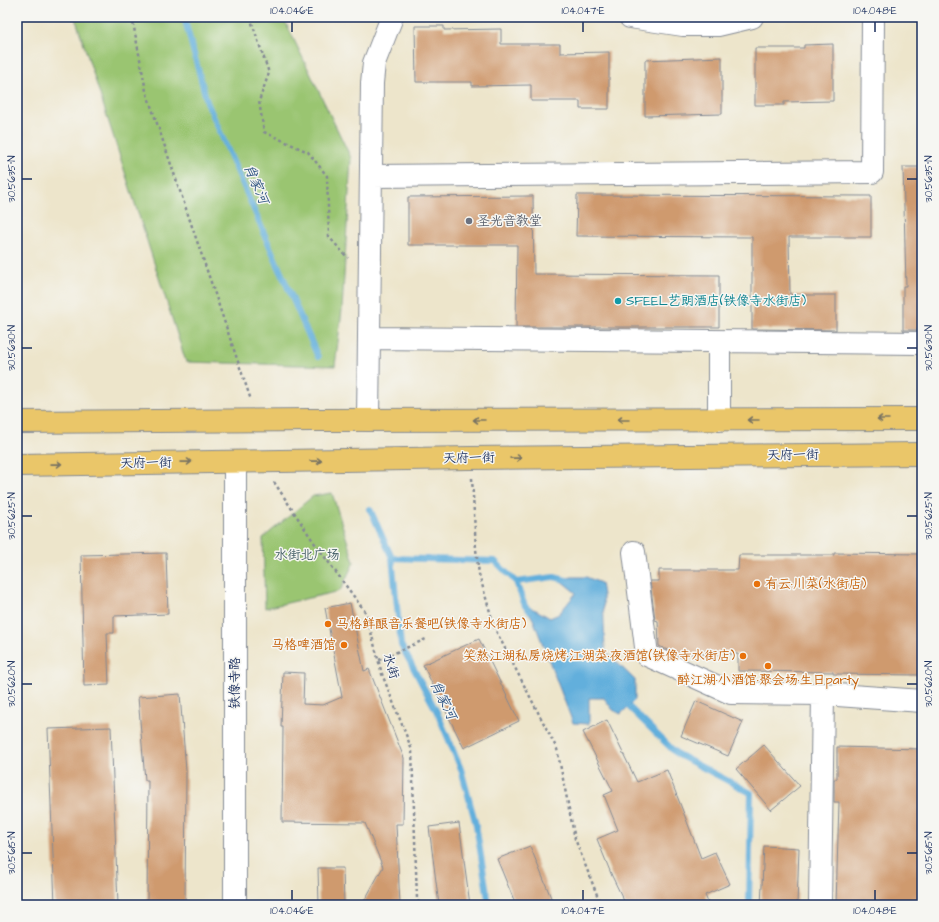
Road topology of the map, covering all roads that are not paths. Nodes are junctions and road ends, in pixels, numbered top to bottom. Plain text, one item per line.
1 (392, 17) edge
2 (630, 17) edge
3 (752, 17) edge
4 (872, 17) edge
5 (372, 176) junction
6 (369, 338) junction
7 (719, 342) junction
8 (922, 343) edge
9 (922, 419) edge
10 (368, 420) junction
11 (719, 420) junction
12 (17, 422) edge
13 (922, 454) edge
14 (235, 462) junction
15 (17, 465) edge
16 (634, 552) dead end
17 (823, 694) junction
18 (922, 701) edge
19 (236, 905) edge
20 (820, 905) edge

1 - 5 street
2 - 3 street
4 - 5 street
5 - 6 street
6 - 7 street
6 - 10 street
7 - 8 street
7 - 11 street
9 -> 11 main road
11 -> 10 main road
10 - 12 main road
14 -> 13 main road, 天府一街
15 -> 14 main road, 天府一街
14 - 19 street, 铁像寺路
16 - 17 street
17 - 18 street
17 - 20 street

